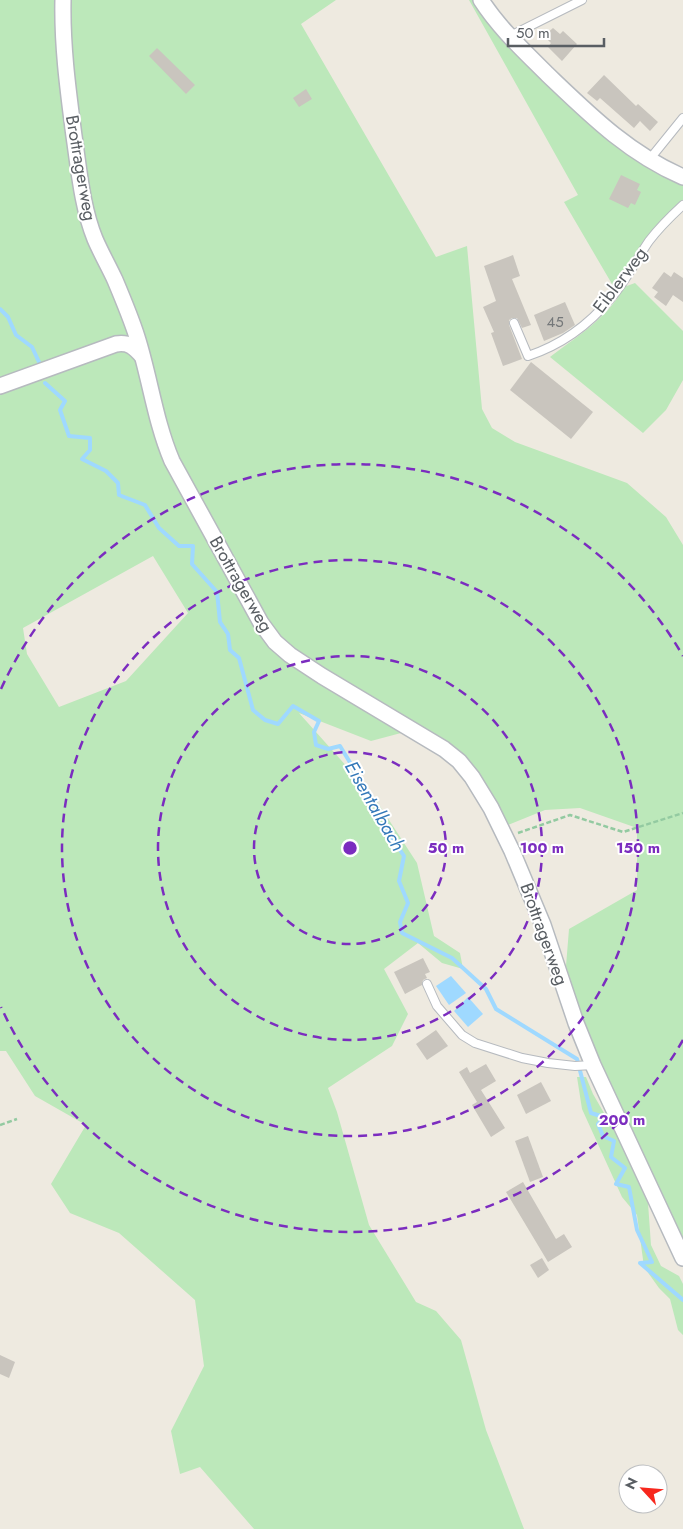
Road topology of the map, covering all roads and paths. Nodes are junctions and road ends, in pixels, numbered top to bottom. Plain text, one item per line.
1 (63, 0) edge
2 (481, 0) edge
3 (579, 1) edge
4 (510, 36) junction
5 (683, 118) edge
6 (649, 160) junction
7 (683, 177) edge
8 (683, 205) edge
9 (514, 323) dead end
10 (143, 358) junction
11 (0, 386) edge
12 (683, 813) edge
13 (505, 837) junction
14 (427, 984) dead end
15 (584, 1065) junction
16 (17, 1119) dead end
17 (0, 1125) edge
18 (683, 1258) edge

1 - 10 street, Brottragerweg
2 - 4 street
3 - 4 lane
4 - 6 street
5 - 6 lane
6 - 7 street
8 - 9 lane, Eiblerweg
10 - 11 street
10 - 13 street, Brottragerweg
12 - 13 path
13 - 15 street, Brottragerweg
14 - 15 lane
15 - 18 street, Brottragerweg
16 - 17 path

